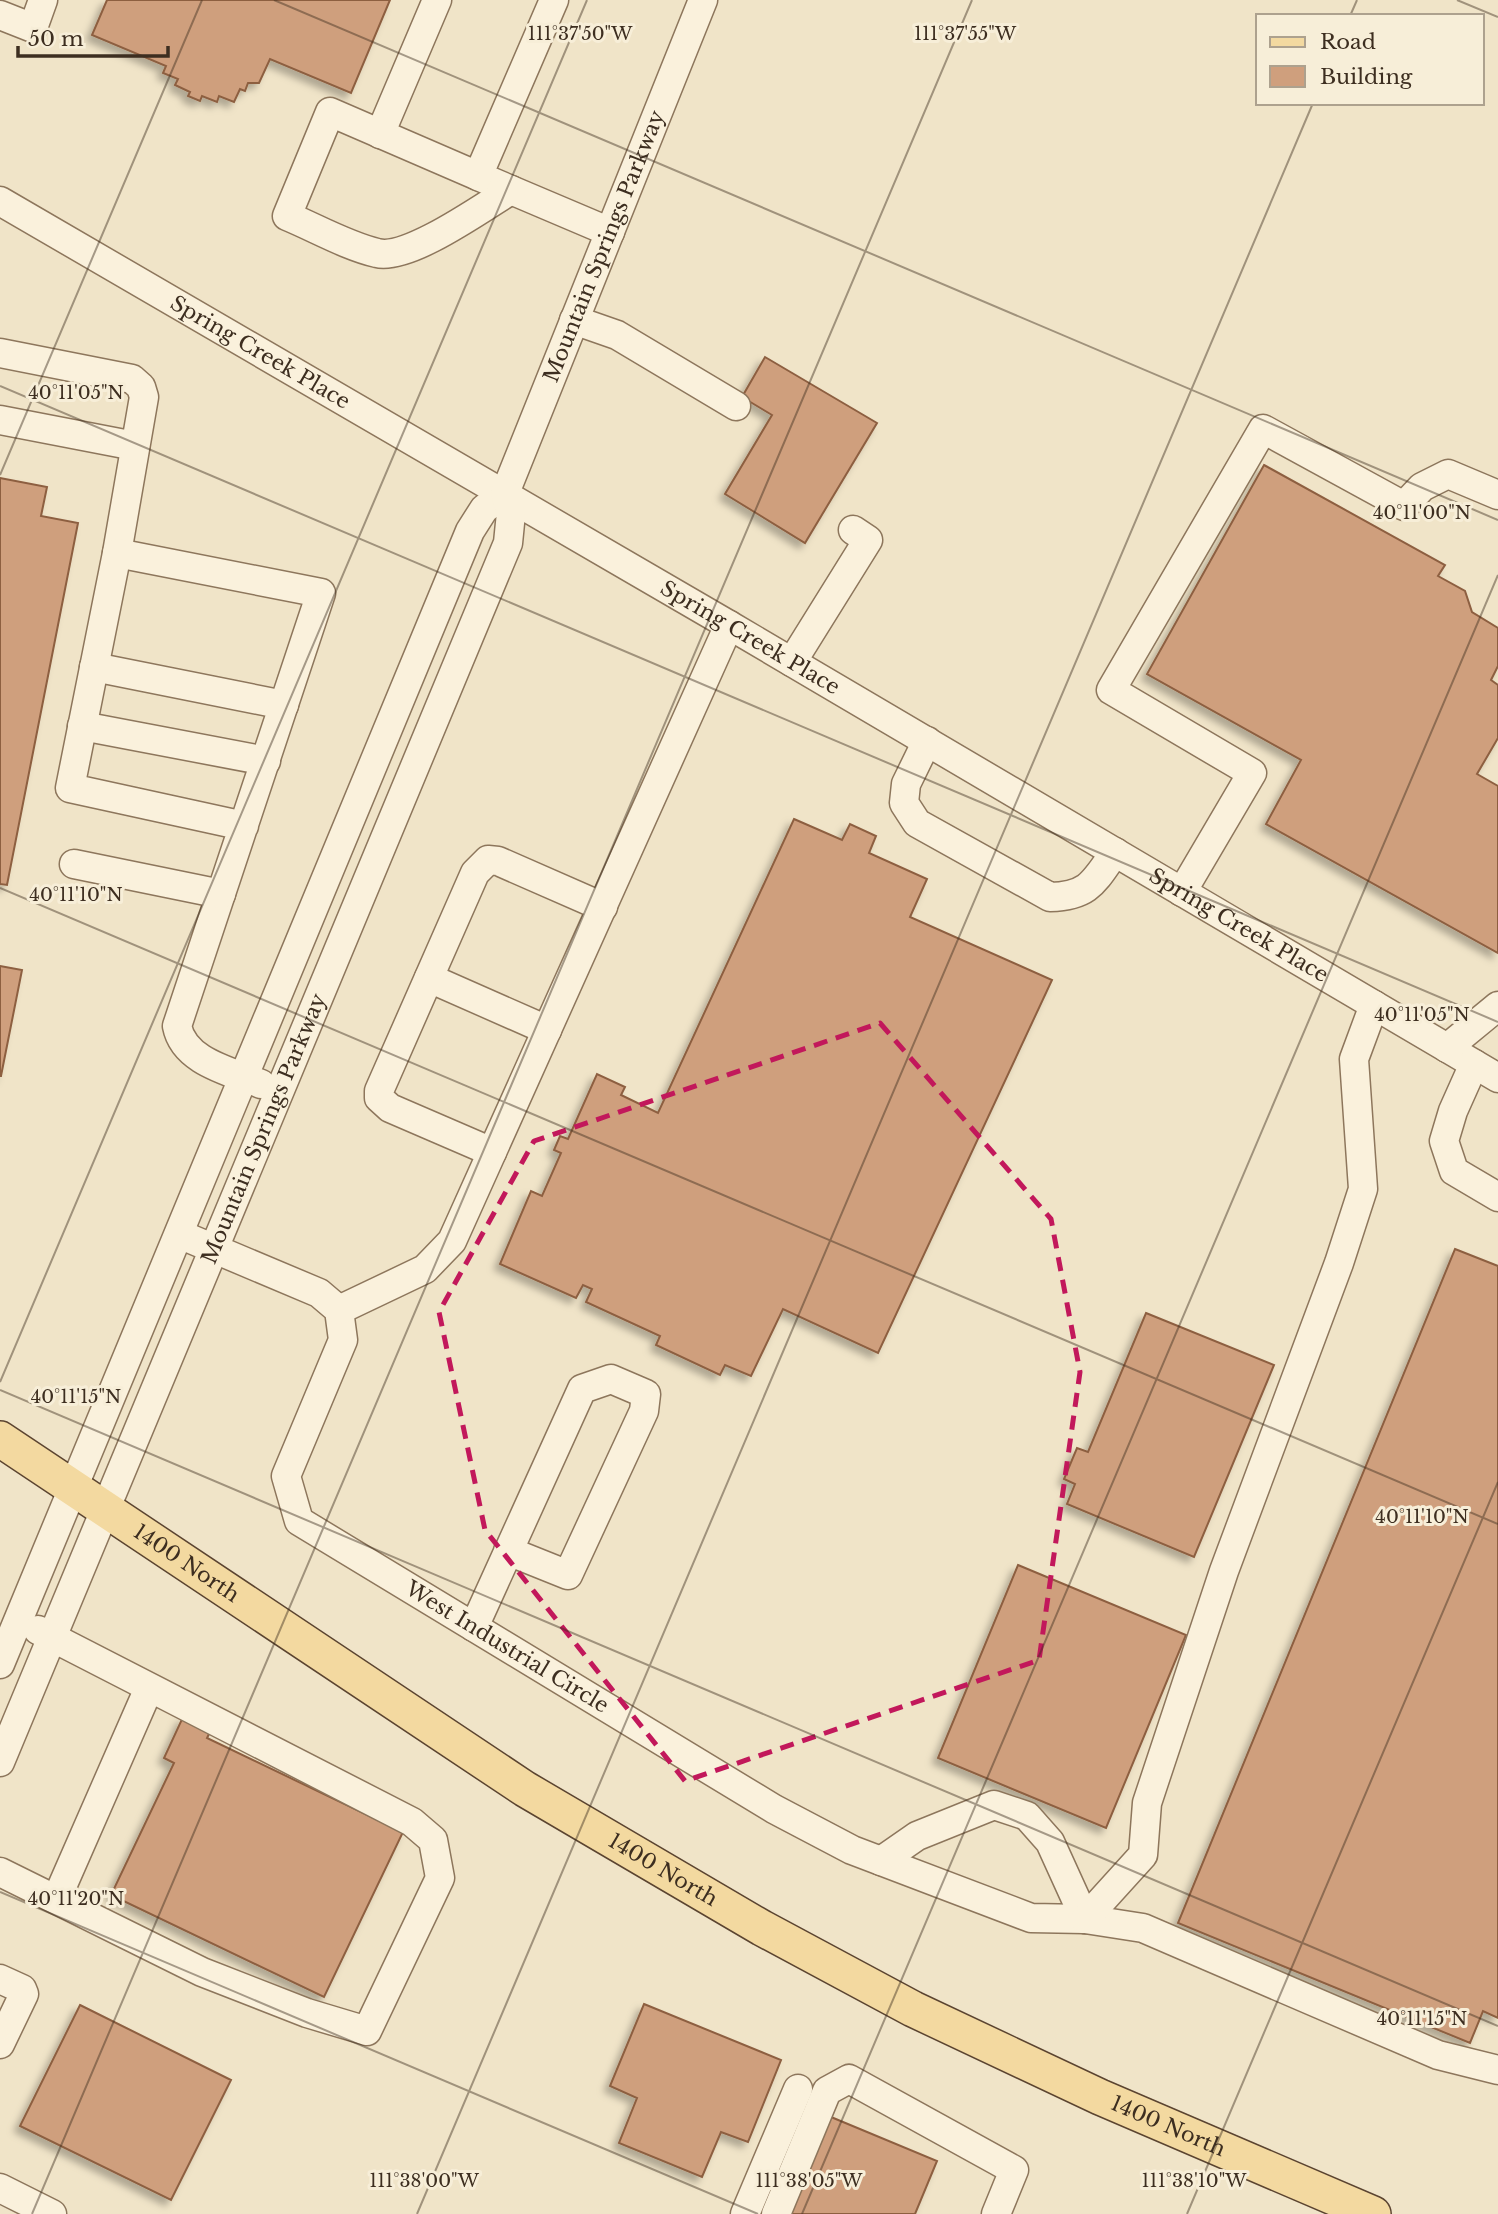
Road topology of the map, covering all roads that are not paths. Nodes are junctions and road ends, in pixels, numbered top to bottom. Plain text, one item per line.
1 (43, 0) edge
2 (437, 0) edge
3 (554, 0) edge
4 (703, 0) edge
5 (0, 15) edge
6 (380, 134) junction
7 (478, 177) junction
8 (511, 190) junction
9 (0, 201) edge
10 (610, 232) junction
11 (574, 320) junction
12 (0, 354) edge
13 (736, 406) dead end
14 (0, 420) edge
15 (135, 446) junction
16 (505, 494) junction
17 (1498, 495) edge
18 (853, 530) dead end
19 (117, 553) junction
20 (729, 625) junction
21 (792, 662) junction
22 (94, 667) junction
23 (284, 705) junction
24 (82, 726) junction
25 (927, 741) junction
26 (266, 761) junction
27 (244, 826) junction
28 (1115, 852) junction
29 (74, 864) dead end
30 (1182, 892) junction
31 (221, 894) junction
32 (603, 907) junction
33 (429, 978) junction
34 (1374, 1005) junction
35 (1498, 1006) edge
36 (547, 1030) junction
37 (1447, 1048) junction
38 (1486, 1072) edge
39 (244, 1076) junction
40 (279, 1092) junction
41 (492, 1152) junction
42 (1498, 1197) edge
43 (178, 1234) junction
44 (214, 1249) junction
45 (339, 1310) junction
46 (0, 1439) edge
47 (72, 1489) junction
48 (105, 1510) junction
49 (508, 1551) junction
50 (9, 1617) edge
51 (474, 1627) junction
52 (52, 1638) junction
53 (0, 1664) edge
54 (149, 1688) junction
55 (0, 1762) edge
56 (881, 1861) junction
57 (0, 1871) edge
58 (57, 1898) junction
59 (1085, 1919) junction
60 (0, 1979) edge
61 (0, 2044) edge
62 (1498, 2070) edge
63 (798, 2090) dead end
64 (0, 2188) edge
65 (52, 2214) edge
66 (745, 2214) edge
67 (776, 2214) edge
68 (996, 2214) edge
69 (1373, 2214) edge

1 - 5 street
2 - 6 street
3 - 7 street
4 - 10 street, Mountain Springs Parkway
6 - 7 street
6 - 8 street
7 - 8 street
8 - 10 street
9 - 16 street, Spring Creek Place
10 - 11 street, Mountain Springs Parkway
11 - 13 street
11 - 16 street, Mountain Springs Parkway
12 - 15 street
14 - 15 street
15 - 19 street
16 - 20 street, Spring Creek Place
16 - 39 street, Mountain Springs Parkway
16 - 40 street, Mountain Springs Parkway
17 - 30 street
18 - 21 street
19 - 22 street
19 - 23 street
20 - 21 street, Spring Creek Place
20 - 32 street
21 - 25 street, Spring Creek Place
22 - 23 street
22 - 24 street
23 - 26 street
24 - 26 street
24 - 27 street
25 - 28 street, Spring Creek Place
25 - 28 street
26 - 27 street
27 - 31 street
28 - 30 street, Spring Creek Place
29 - 31 street
30 - 34 street, Spring Creek Place
31 - 39 street
32 - 33 street
32 - 36 street
33 - 36 street
33 - 41 street
34 - 37 street, Spring Creek Place
34 - 59 street
35 - 37 street
36 - 41 street
37 - 38 street, Spring Creek Place
38 - 42 street
39 - 40 street
39 - 43 street, Mountain Springs Parkway
40 - 44 street, Mountain Springs Parkway
41 - 45 street
43 - 44 street
43 - 47 street, Mountain Springs Parkway
44 - 45 street
44 - 48 street, Mountain Springs Parkway
45 - 51 street, West Industrial Circle
46 - 47 main road, 1400 North
47 - 48 main road, 1400 North
47 - 50 street, Mountain Springs Parkway
48 - 52 street, Mountain Springs Parkway
48 - 69 main road, 1400 North
49 - 49 street
49 - 51 street
50 - 52 street
50 - 53 street, Mountain Springs Parkway
51 - 56 street, West Industrial Circle
52 - 54 street
52 - 55 street, Mountain Springs Parkway
54 - 58 street
54 - 58 street
56 - 59 street, West Industrial Circle
56 - 59 street
57 - 58 street
59 - 62 street, West Industrial Circle
60 - 61 street
63 - 66 street
64 - 65 street
67 - 68 street

